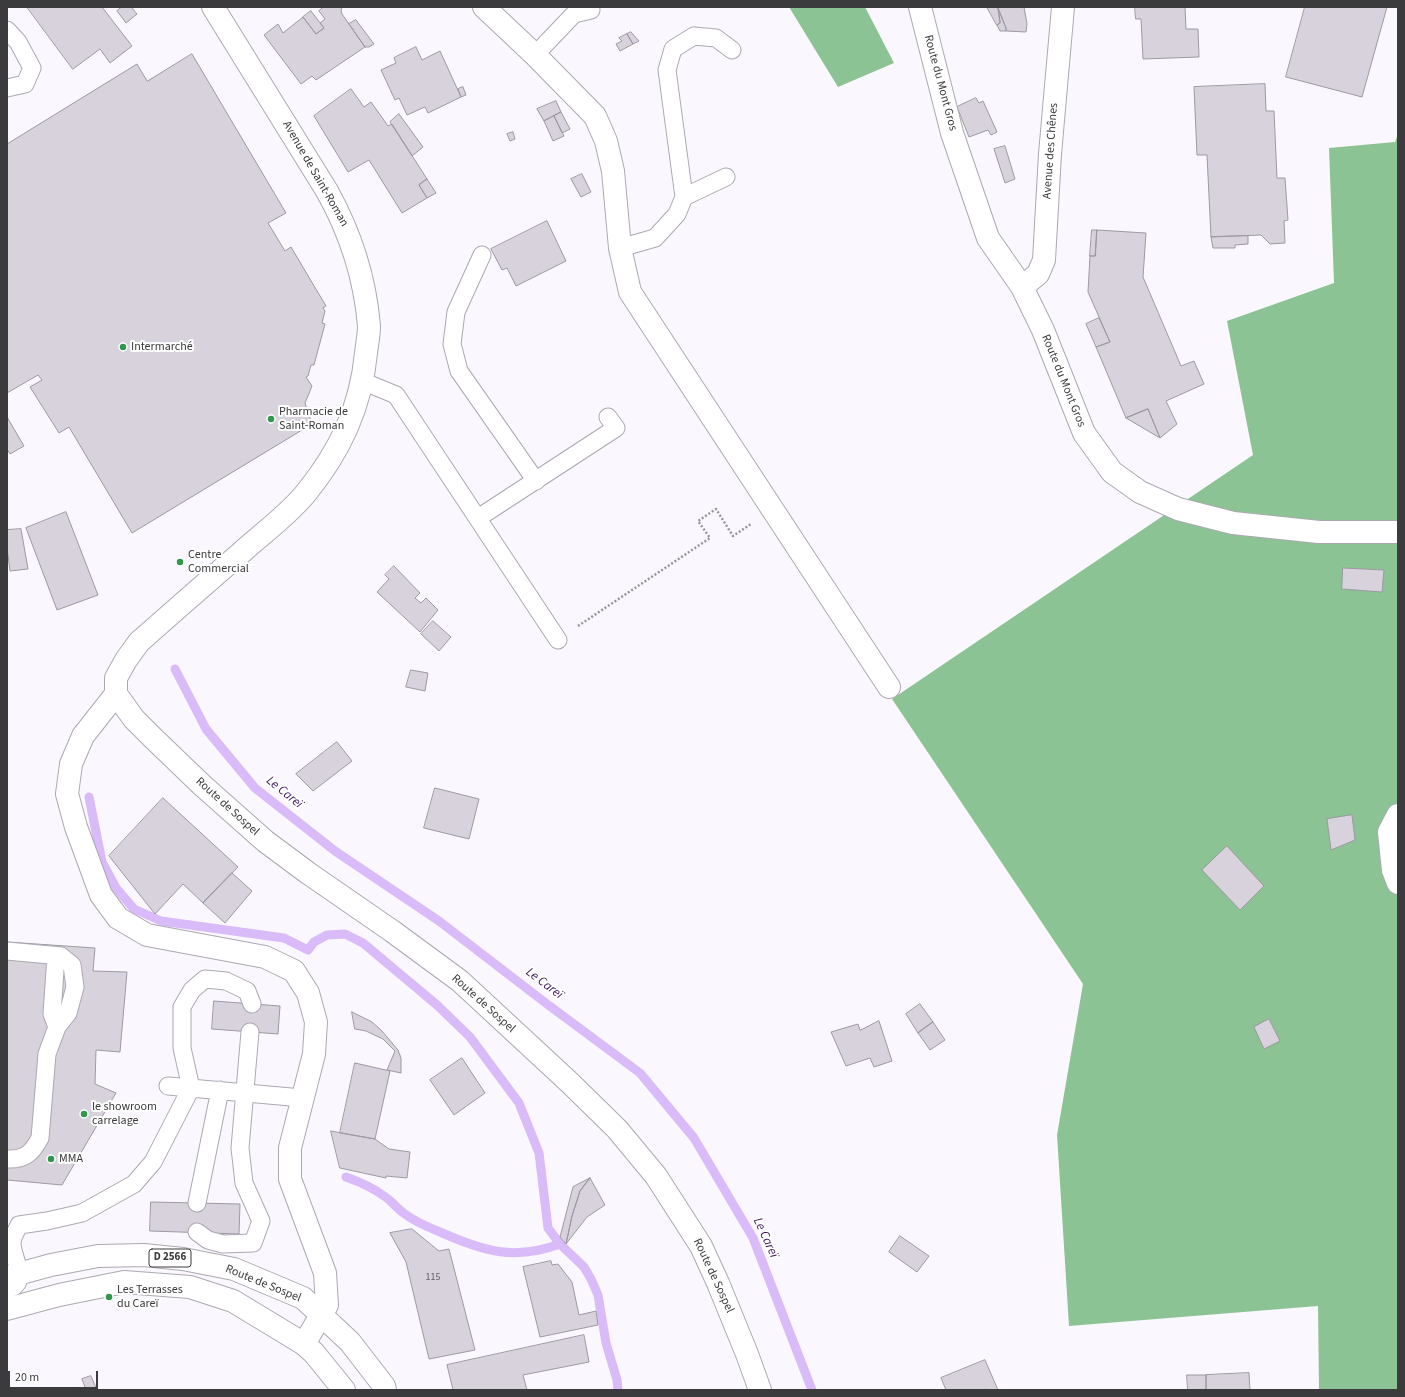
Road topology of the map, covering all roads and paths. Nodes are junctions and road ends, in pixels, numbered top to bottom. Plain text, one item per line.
1 (213, 7) edge
2 (484, 7) edge
3 (920, 7) edge
4 (1063, 7) edge
5 (591, 10) dead end
6 (7, 30) edge
7 (732, 50) dead end
8 (535, 55) junction
9 (7, 88) edge
10 (726, 177) dead end
11 (684, 197) junction
12 (620, 248) junction
13 (482, 255) dead end
14 (1022, 287) junction
15 (362, 381) junction
16 (608, 417) dead end
17 (536, 481) junction
18 (773, 510) junction
19 (478, 518) junction
20 (1398, 532) edge
21 (558, 640) joint
22 (890, 687) dead end
23 (116, 694) junction
24 (1398, 815) edge
25 (1398, 883) edge
26 (7, 951) edge
27 (252, 1004) dead end
28 (250, 1032) dead end
29 (168, 1086) dead end
30 (191, 1088) junction
31 (220, 1090) junction
32 (244, 1092) junction
33 (302, 1098) junction
34 (7, 1159) edge
35 (197, 1203) dead end
36 (13, 1222) edge
37 (197, 1232) dead end
38 (11, 1280) edge
39 (7, 1309) edge
40 (321, 1316) junction
41 (304, 1344) junction
42 (344, 1390) edge
43 (385, 1390) edge
44 (760, 1390) edge

1 - 15 street, Avenue de Saint-Roman
2 - 8 street
3 - 14 street, Route du Mont Gros
4 - 14 street, Avenue des Chênes
5 - 8 lane
6 - 9 lane
7 - 11 lane
8 - 12 street
10 - 11 lane
11 - 12 lane
12 - 18 street
13 - 17 lane
14 - 20 street, Route du Mont Gros
15 - 19 lane
15 - 23 street, Avenue de Saint-Roman
16 - 17 lane
17 - 19 lane
18 - 21 path
18 - 22 street
19 - 21 lane
23 - 33 street
23 - 44 street, Route de Sospel
24 - 25 street
26 - 34 lane
27 - 30 lane
28 - 32 lane
29 - 30 lane
30 - 31 lane
30 - 36 lane
31 - 32 lane
31 - 35 lane
32 - 33 lane
32 - 37 lane
33 - 40 street
36 - 38 lane
38 - 40 street, Route de Sospel / D 2566
39 - 41 street, D 2566
40 - 41 street
40 - 43 street, Route de Sospel / D 2566
41 - 42 street, D 2566

